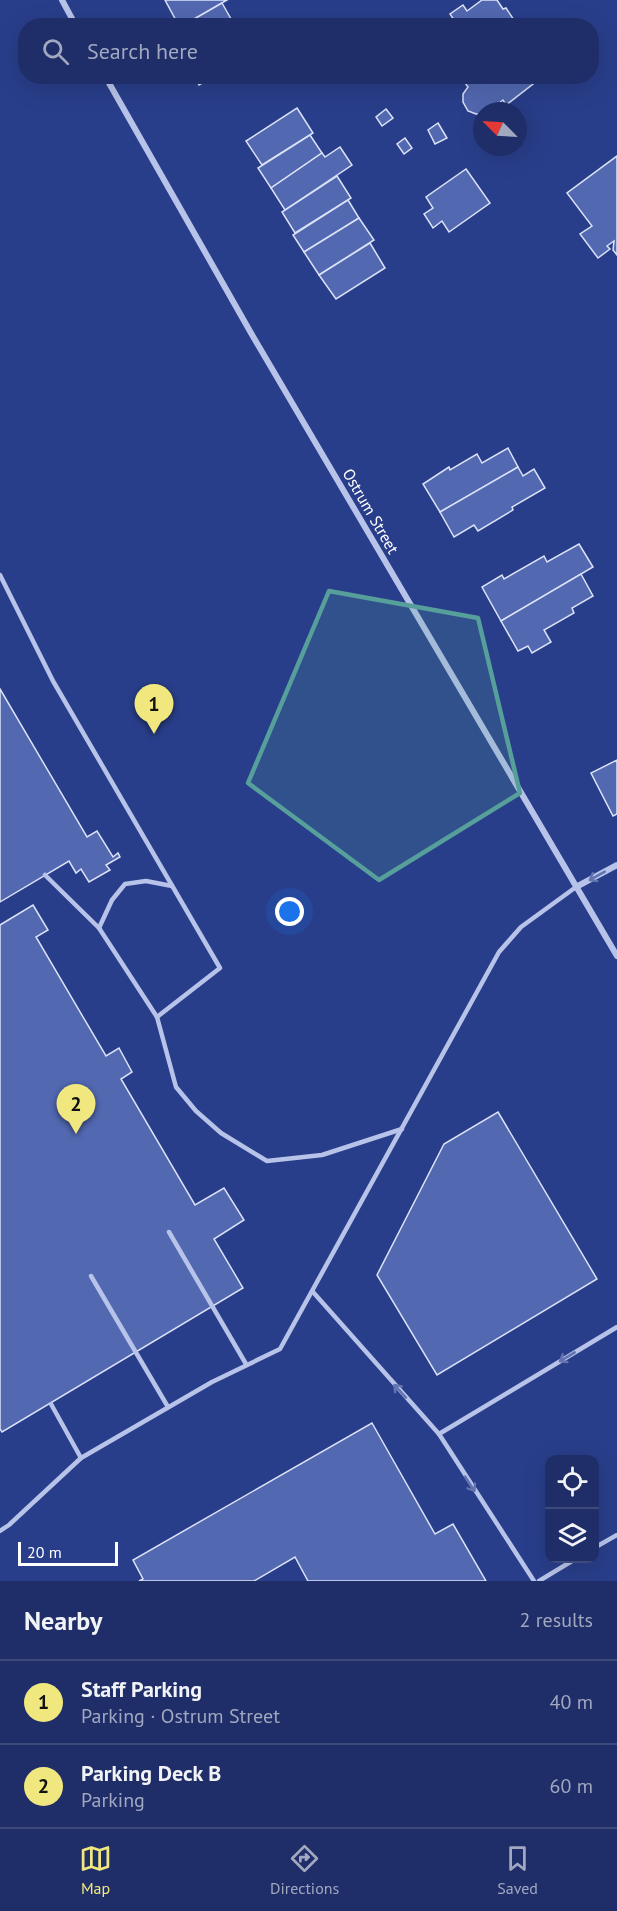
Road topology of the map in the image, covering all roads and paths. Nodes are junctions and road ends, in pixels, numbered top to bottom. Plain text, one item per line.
1 (62, 0) edge
2 (72, 18) edge
3 (110, 84) edge
4 (0, 575) edge
5 (617, 865) edge
6 (45, 875) dead end
7 (173, 886) junction
8 (576, 887) junction
9 (99, 928) junction
10 (617, 956) edge
11 (157, 1017) junction
12 (402, 1129) junction
13 (169, 1232) dead end
14 (91, 1275) dead end
15 (313, 1292) junction
16 (617, 1327) edge
17 (246, 1364) junction
18 (51, 1404) dead end
19 (168, 1407) junction
20 (439, 1434) junction
21 (81, 1458) junction
22 (0, 1531) edge
23 (617, 1534) edge
24 (599, 1545) edge
25 (569, 1563) edge
26 (534, 1581) edge
27 (539, 1581) edge

1 - 2 street
3 - 8 street, Ostrum Street
4 - 7 lane
5 -> 8 street
6 - 9 lane
7 - 9 lane
7 - 11 lane
8 - 10 street, Ostrum Street
8 - 12 lane
9 - 11 lane
11 - 12 lane
12 - 15 lane
13 - 17 lane
14 - 19 lane
15 - 17 lane
20 -> 15 lane
16 -> 20 lane
17 - 19 lane
18 - 21 lane
19 - 21 lane
20 -> 26 lane
21 - 22 lane
23 - 24 lane
25 - 27 lane

